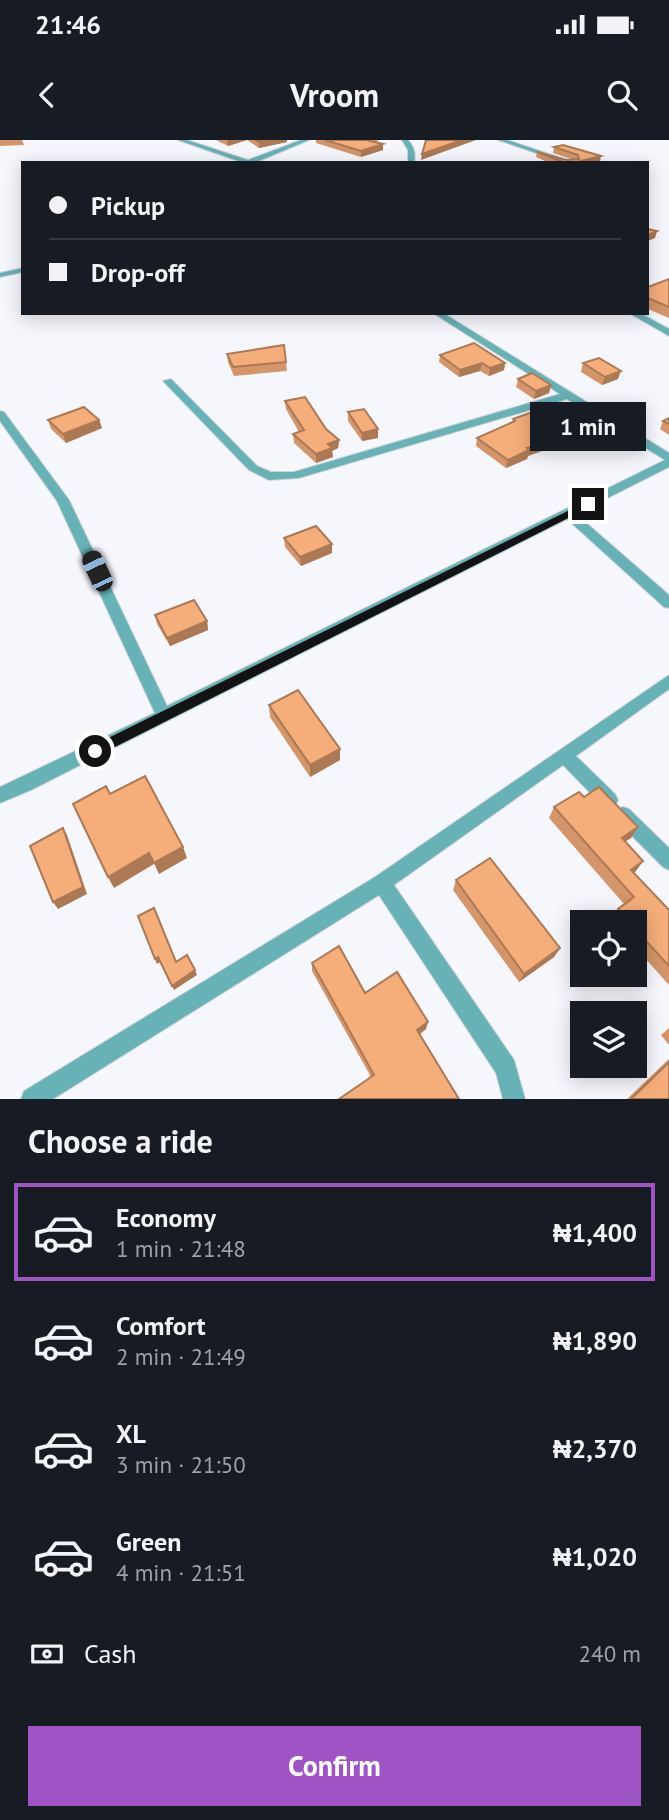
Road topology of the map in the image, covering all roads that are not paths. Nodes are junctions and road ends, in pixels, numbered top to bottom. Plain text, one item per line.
1 (181, 140) edge
2 (306, 140) edge
3 (405, 140) edge
4 (501, 140) edge
5 (246, 161) edge
6 (252, 161) edge
7 (412, 161) edge
8 (567, 161) edge
9 (21, 270) edge
10 (0, 275) edge
11 (440, 315) edge
12 (637, 315) edge
13 (669, 333) edge
14 (168, 381) dead end
15 (568, 396) junction
16 (0, 414) edge
17 (669, 461) edge
18 (568, 514) junction
19 (669, 603) edge
20 (669, 681) edge
21 (164, 716) junction
22 (564, 755) junction
23 (0, 795) edge
24 (669, 861) edge
25 (382, 883) junction
26 (32, 1099) edge
27 (514, 1099) edge

1 - 5 street
2 - 6 street
3 - 7 street
4 - 8 street
9 - 10 street
11 - 15 street
12 - 13 street
14 - 15 street
15 - 17 street
16 - 21 street
17 - 18 street
18 - 19 street
18 - 21 street
20 - 22 street
21 - 23 street
22 - 24 street
22 - 25 street
25 - 26 street
25 - 27 street

